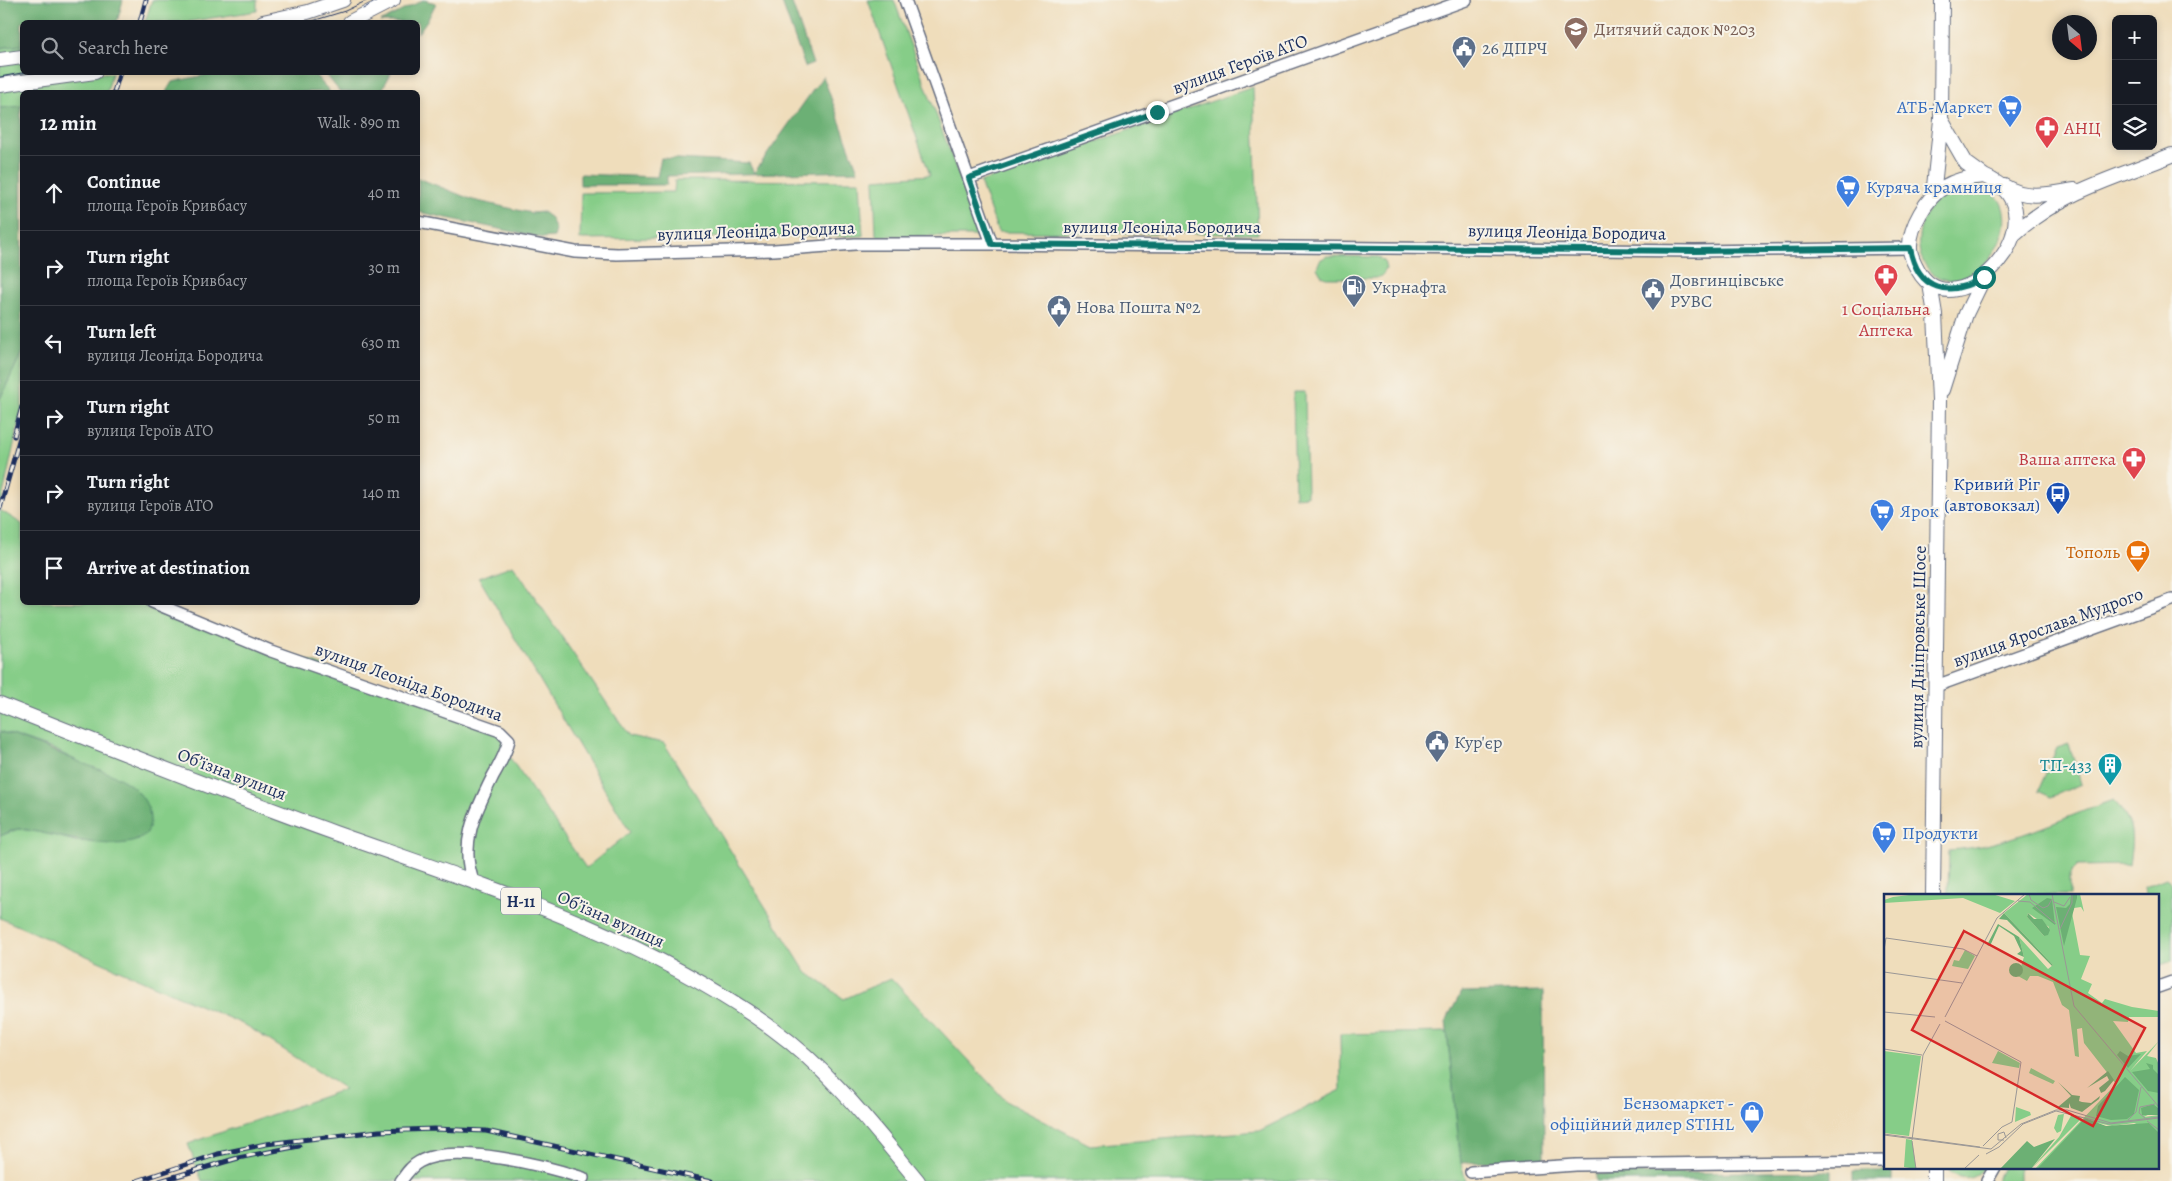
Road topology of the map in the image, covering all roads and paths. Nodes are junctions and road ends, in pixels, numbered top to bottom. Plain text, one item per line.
1 (344, 0) edge
2 (393, 0) edge
3 (905, 0) edge
4 (1466, 0) edge
5 (1942, 0) edge
6 (272, 20) edge
7 (354, 20) edge
8 (20, 57) edge
9 (0, 60) edge
10 (72, 75) edge
11 (0, 85) edge
12 (1941, 120) junction
13 (2172, 156) edge
14 (1984, 176) junction
15 (969, 178) junction
16 (2002, 185) junction
17 (2083, 188) junction
18 (1933, 196) junction
19 (420, 222) edge
20 (2013, 235) junction
21 (992, 244) junction
22 (1910, 248) junction
23 (1984, 277) junction
24 (1930, 284) junction
25 (1939, 400) junction
26 (2172, 600) edge
27 (159, 605) edge
28 (1936, 686) junction
29 (0, 704) edge
30 (474, 883) junction
31 (1933, 894) edge
32 (2172, 982) edge
33 (2160, 986) edge
34 (1884, 1161) edge
35 (1934, 1168) edge
36 (1994, 1168) edge
37 (1471, 1172) dead end
38 (583, 1178) dead end
39 (400, 1181) edge
40 (918, 1181) edge
41 (1934, 1181) edge
42 (1987, 1181) edge

1 - 6 main road
2 - 7 main road
3 - 15 street
4 - 15 street, вулиця Героїв АТО
5 - 12 main road
8 - 9 main road
10 - 11 main road
12 - 14 main road
12 - 18 main road
13 - 17 main road
14 - 16 main road
14 - 18 main road
15 - 21 street
16 - 17 main road
16 - 20 main road
17 - 20 main road
18 - 22 main road
19 - 21 street, вулиця Леоніда Бородича
20 - 23 main road
21 - 22 street, вулиця Леоніда Бородича
22 - 24 main road
23 - 24 main road
23 - 25 main road
24 - 25 main road
25 - 28 main road, вулиця Дніпровське Шосе
26 - 28 street, вулиця Ярослава Мудрого
27 - 30 street, вулиця Леоніда Бородича
28 - 31 main road, вулиця Дніпровське Шосе
29 - 30 main road, Обʼїзна вулиця / Н-11
30 - 40 main road, Обʼїзна вулиця / Н-11
32 - 33 street
34 - 37 street
35 - 41 main road
36 - 42 street
38 - 39 street

